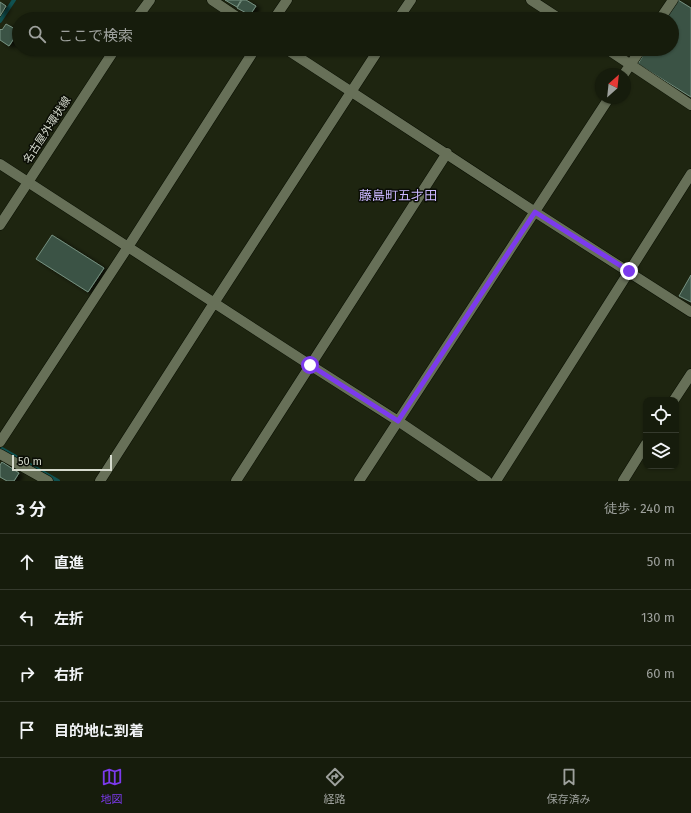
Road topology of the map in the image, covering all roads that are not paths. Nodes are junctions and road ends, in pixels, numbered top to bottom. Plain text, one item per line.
1 (150, 0) edge
2 (212, 0) edge
3 (287, 0) edge
4 (411, 0) edge
5 (531, 0) edge
6 (673, 0) edge
7 (141, 12) edge
8 (230, 12) edge
9 (279, 12) edge
10 (403, 12) edge
11 (549, 12) edge
12 (665, 12) edge
13 (110, 56) edge
14 (251, 56) edge
15 (297, 56) edge
16 (374, 56) edge
17 (618, 56) edge
18 (636, 56) edge
19 (630, 64) junction
20 (628, 68) edge
21 (352, 91) junction
22 (605, 104) edge
23 (691, 105) edge
24 (447, 153) junction
25 (0, 164) edge
26 (691, 174) edge
27 (28, 182) junction
28 (535, 212) junction
29 (0, 225) edge
30 (128, 247) junction
31 (629, 271) junction
32 (214, 303) junction
33 (691, 312) edge
34 (310, 365) junction
35 (691, 374) edge
36 (676, 397) edge
37 (398, 421) junction
38 (0, 442) edge
39 (643, 449) edge
40 (0, 454) edge
41 (48, 481) edge
42 (100, 481) edge
43 (236, 481) edge
44 (359, 481) edge
45 (486, 481) edge
46 (496, 481) edge
47 (623, 481) edge

1 - 7 street
2 - 8 street
3 - 9 street
4 - 10 street
5 - 11 street
6 - 12 street
13 - 27 street, 名古屋外環状線
14 - 30 street
15 - 21 street
16 - 21 street
17 - 19 street
18 - 19 street
19 - 20 street
19 - 23 street
21 - 24 street
21 - 32 street
22 - 28 street
24 - 28 street
24 - 34 street
25 - 27 street
26 - 31 street
27 - 29 street, 名古屋外環状線
27 - 30 street
28 - 31 street
28 - 37 street
30 - 32 street
30 - 38 street
31 - 33 street
31 - 46 street
32 - 34 street
32 - 42 street
34 - 37 street
34 - 43 street
35 - 36 street
37 - 44 street
37 - 45 street
39 - 47 street
40 - 41 street

